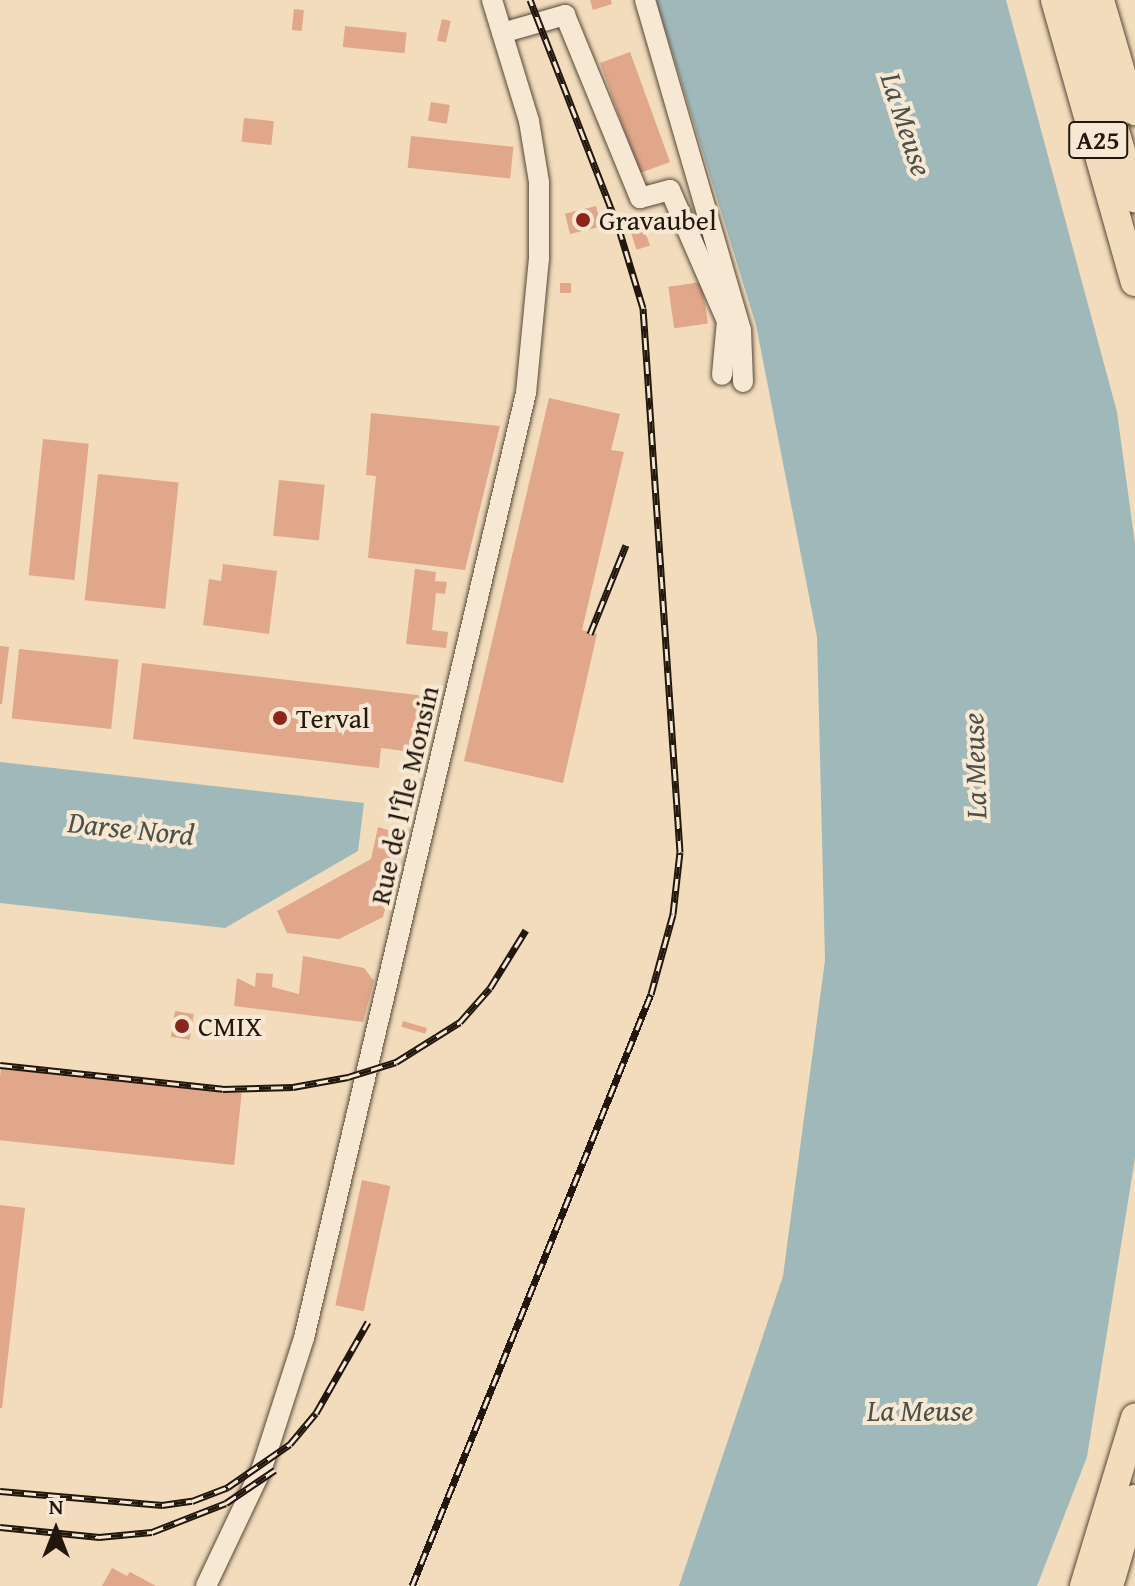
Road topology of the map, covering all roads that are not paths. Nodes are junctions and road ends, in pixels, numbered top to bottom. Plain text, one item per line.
1 (492, 0) edge
2 (645, 0) edge
3 (1055, 0) edge
4 (1076, 0) edge
5 (1102, 0) edge
6 (502, 33) junction
7 (1129, 66) edge
8 (1135, 113) edge
9 (1135, 198) edge
10 (1135, 282) edge
11 (722, 375) dead end
12 (743, 382) dead end
13 (1135, 1418) edge
14 (1135, 1499) edge
15 (206, 1586) edge
16 (1084, 1586) edge
17 (1109, 1586) edge

1 - 6 street, Rue de l'Île Monsin
2 - 12 street
3 - 10 highway, A25
4 - 9 highway, A25
5 - 7 main road
6 - 11 street
6 - 15 street, Rue de l'Île Monsin
7 - 8 main road
13 - 16 highway
14 - 17 highway

